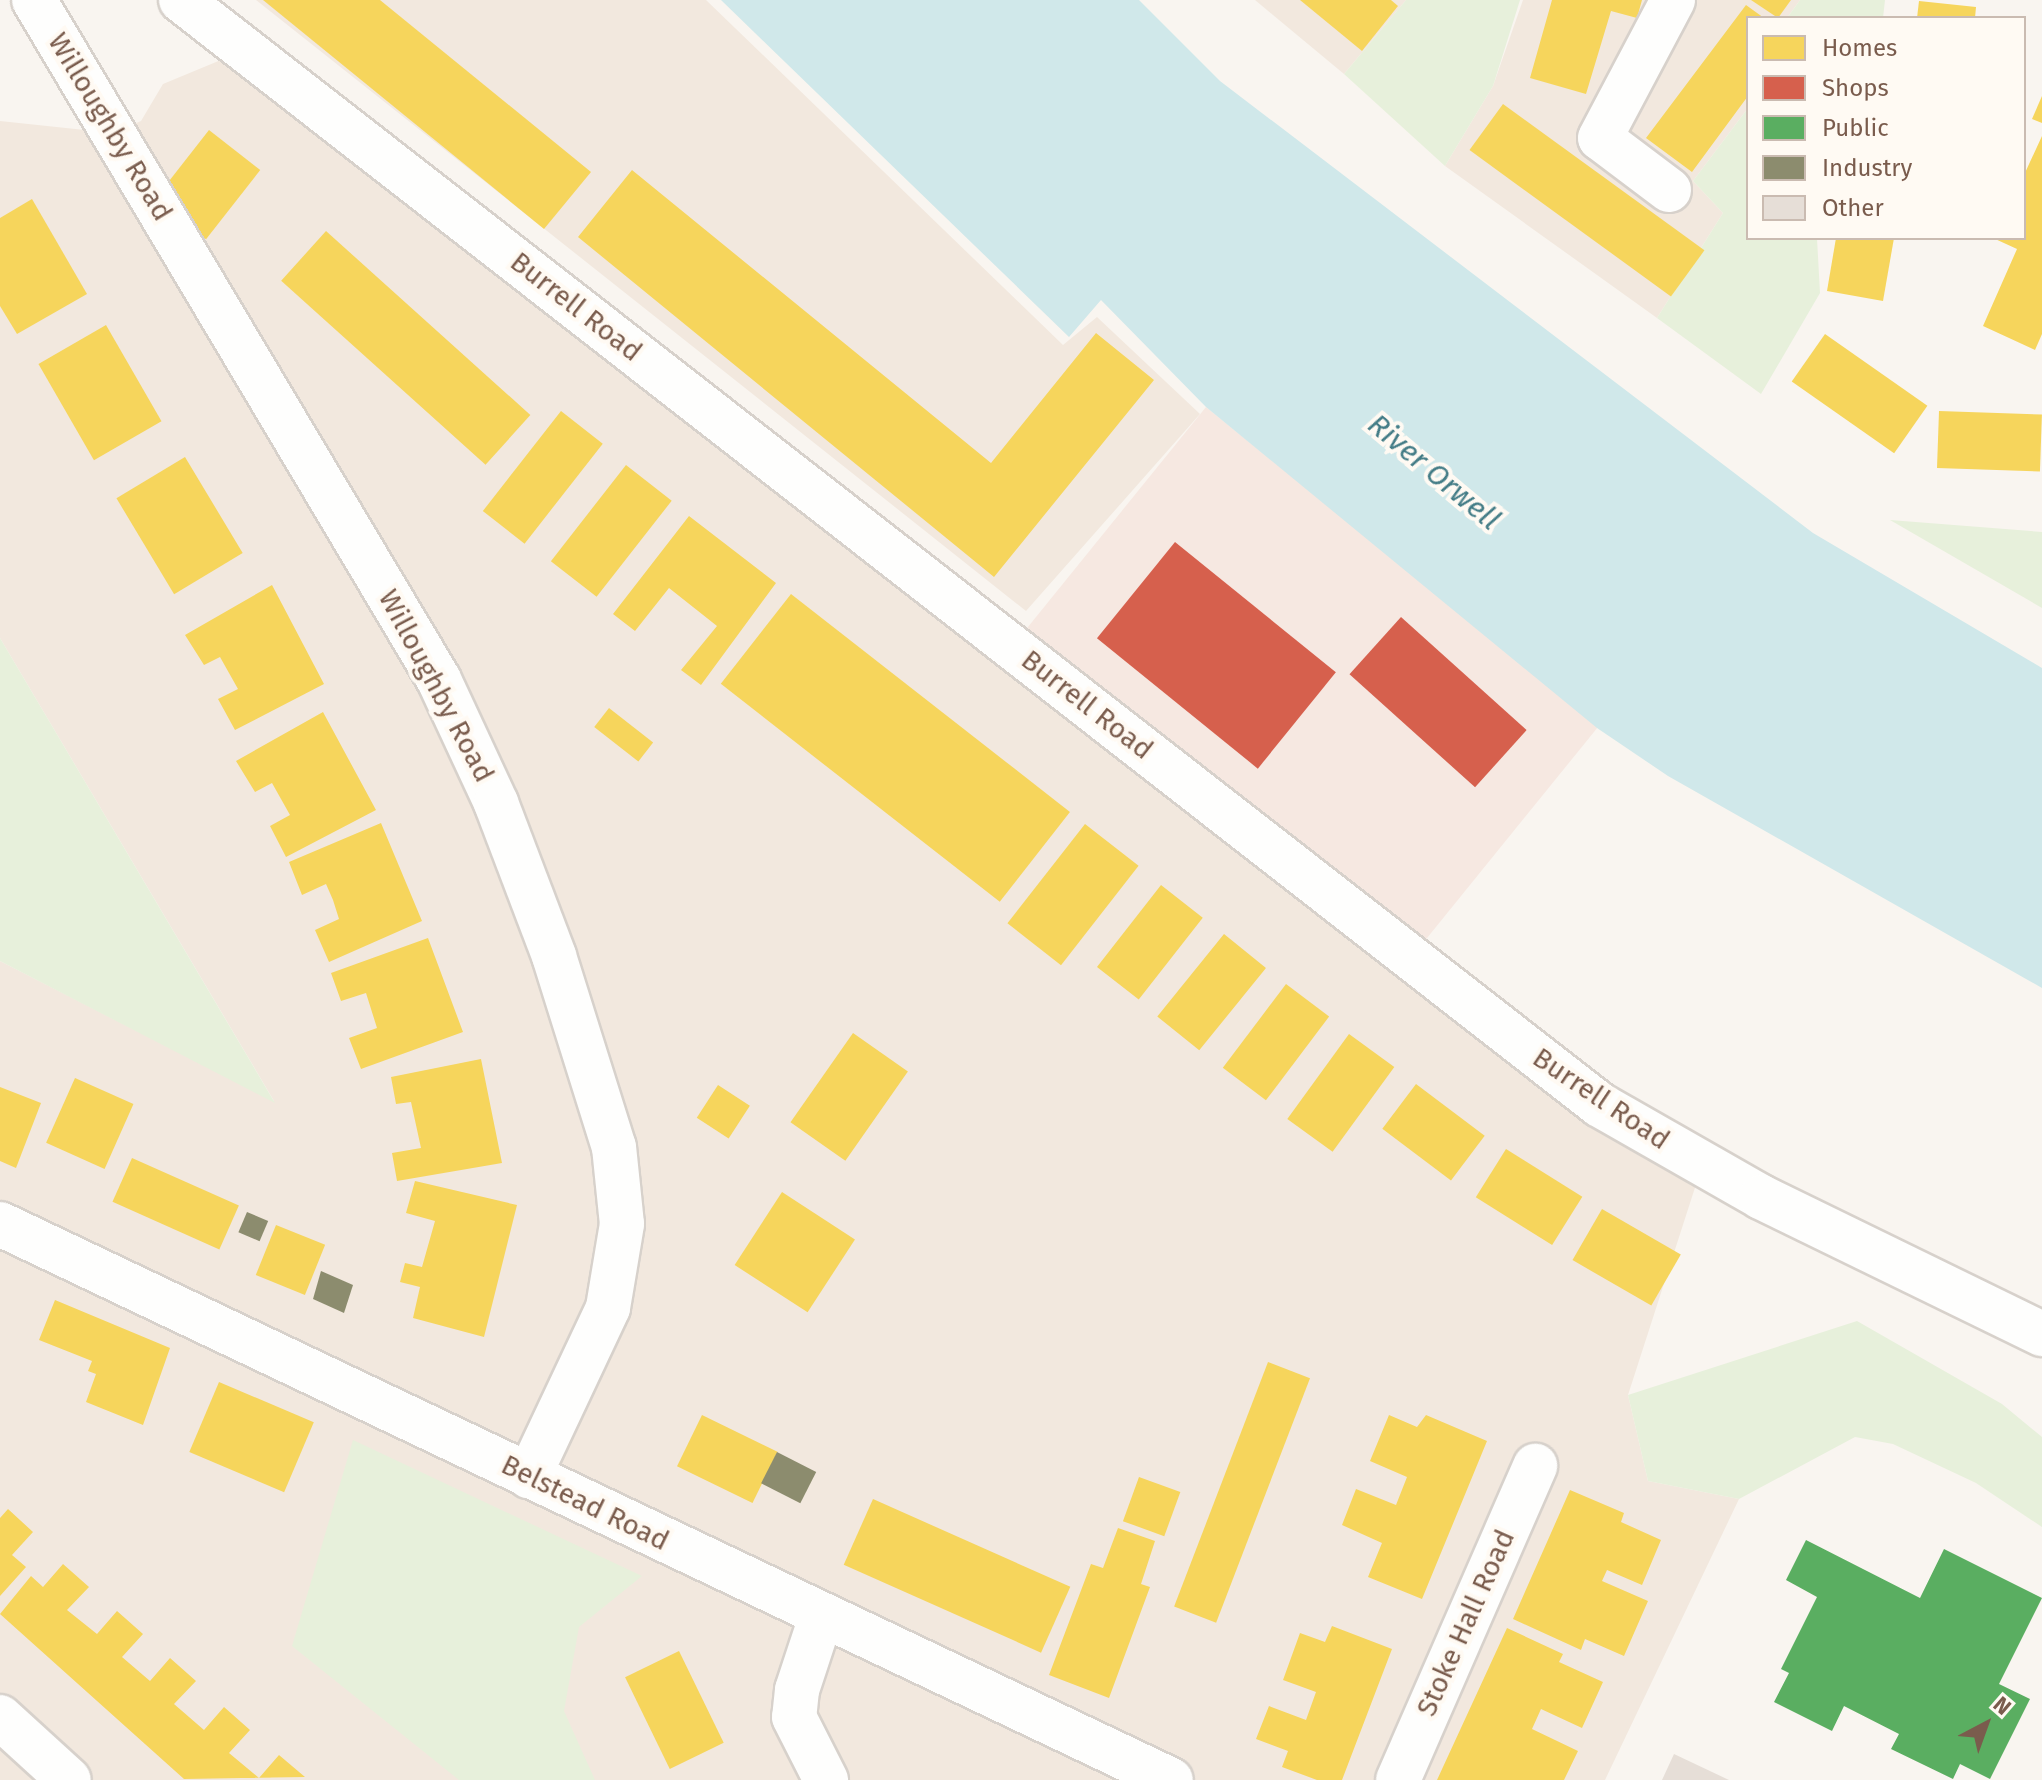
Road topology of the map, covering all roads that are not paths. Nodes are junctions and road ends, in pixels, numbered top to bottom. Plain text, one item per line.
1 (34, 0) edge
2 (181, 0) edge
3 (1673, 0) edge
4 (1669, 190) dead end
5 (0, 1224) edge
6 (2042, 1334) edge
7 (1535, 1466) dead end
8 (529, 1476) junction
9 (821, 1617) junction
10 (0, 1717) edge
11 (69, 1780) edge
12 (826, 1780) edge
13 (1171, 1780) edge
14 (1398, 1780) edge

1 - 8 street, Willoughby Road
2 - 6 street, Burrell Road
3 - 4 street
5 - 8 street, Belstead Road
7 - 14 street, Stoke Hall Road
8 - 9 street, Belstead Road
9 - 12 street
9 - 13 street, Belstead Road
10 - 11 street

